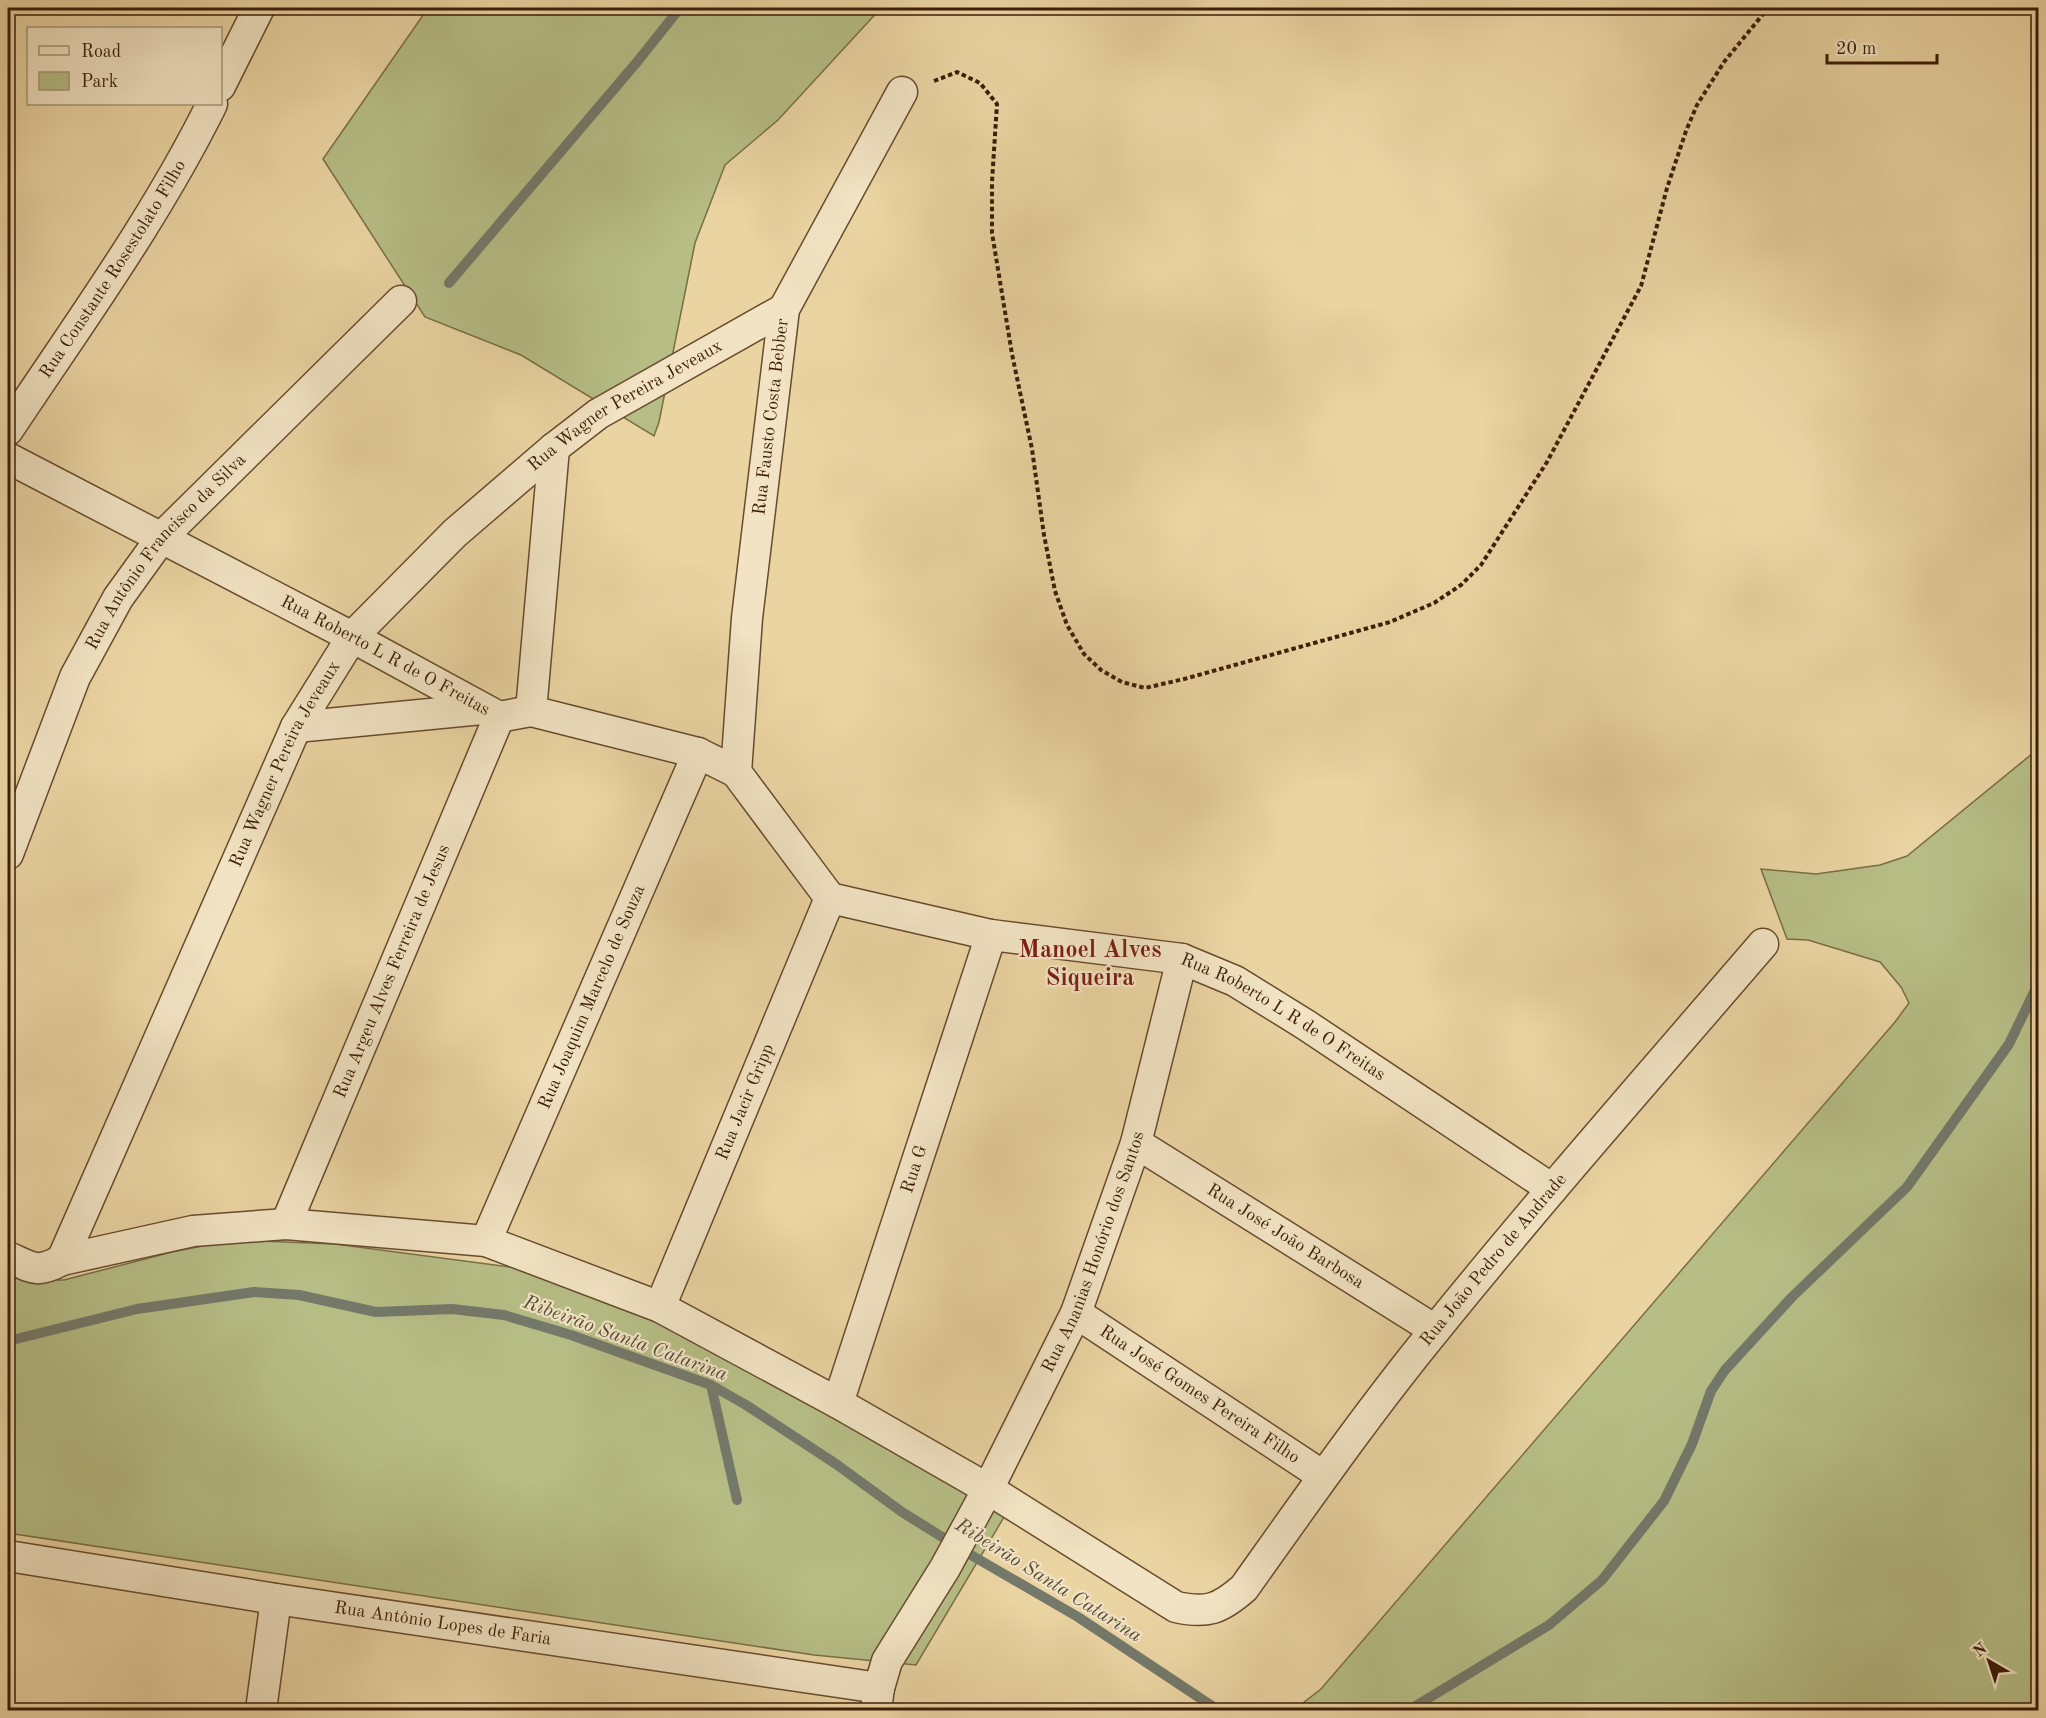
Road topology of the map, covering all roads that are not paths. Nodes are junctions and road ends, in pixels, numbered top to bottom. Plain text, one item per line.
1 (259, 8) edge
2 (222, 82) edge
3 (902, 92) road end
4 (212, 105) edge
5 (401, 301) dead end
6 (784, 309) junction
7 (8, 430) edge
8 (554, 448) junction
9 (8, 458) edge
10 (162, 537) junction
11 (352, 637) junction
12 (531, 711) junction
13 (491, 713) junction
14 (296, 727) junction
15 (698, 753) junction
16 (736, 772) junction
17 (8, 854) edge
18 (830, 898) junction
19 (990, 935) junction
20 (1763, 944) dead end
21 (1182, 959) junction
22 (1136, 1143) junction
23 (1552, 1190) junction
24 (286, 1224) junction
25 (486, 1241) junction
26 (8, 1257) edge
27 (62, 1260) junction
28 (660, 1307) junction
29 (1077, 1313) junction
30 (1435, 1330) junction
31 (838, 1403) junction
32 (1323, 1476) junction
33 (988, 1489) junction
34 (8, 1556) edge
35 (276, 1599) junction
36 (878, 1699) edge
37 (261, 1710) edge

1 - 2 street
3 - 6 street, Rua Fausto Costa Bebber
4 - 7 street, Rua Constante Rosestolato Filho
5 - 10 street, Rua Antônio Francisco da Silva
6 - 8 street, Rua Wagner Pereira Jeveaux
6 - 16 street, Rua Fausto Costa Bebber
8 - 11 street, Rua Wagner Pereira Jeveaux
8 - 12 street
9 - 10 street, Rua Roberto L R de O Freitas
10 - 11 street, Rua Roberto L R de O Freitas
10 - 17 street, Rua Antônio Francisco da Silva
11 - 13 street, Rua Roberto L R de O Freitas
11 - 14 street, Rua Wagner Pereira Jeveaux
12 - 13 street, Rua Roberto L R de O Freitas
12 - 15 street, Rua Roberto L R de O Freitas
13 - 14 street
13 - 24 street, Rua Argeu Alves Ferreira de Jesus
14 - 27 street, Rua Wagner Pereira Jeveaux
15 - 16 street, Rua Roberto L R de O Freitas
15 - 25 street, Rua Joaquim Marcelo de Souza
16 - 18 street, Rua Roberto L R de O Freitas
18 - 19 street, Rua Roberto L R de O Freitas
18 - 28 street, Rua Jacir Gripp
19 - 21 street, Rua Roberto L R de O Freitas
19 - 31 street, Rua G
20 - 23 street, Rua João Pedro de Andrade
21 - 22 street, Rua Ananias Honório dos Santos
21 - 23 street, Rua Roberto L R de O Freitas
22 - 29 street, Rua Ananias Honório dos Santos
22 - 30 street, Rua José João Barbosa
23 - 30 street, Rua João Pedro de Andrade
24 - 25 street, Rua João Pedro de Andrade
24 - 27 street, Rua João Pedro de Andrade
25 - 28 street, Rua João Pedro de Andrade
26 - 27 street, Rua João Pedro de Andrade
28 - 31 street, Rua João Pedro de Andrade
29 - 32 street, Rua José Gomes Pereira Filho
29 - 33 street, Rua Ananias Honório dos Santos
30 - 32 street, Rua João Pedro de Andrade
31 - 33 street, Rua João Pedro de Andrade
32 - 33 street, Rua João Pedro de Andrade
33 - 36 street, Rua Ananias Honório dos Santos
34 - 35 street, Rua Antônio Lopes de Faria
35 - 36 street, Rua Antônio Lopes de Faria
35 - 37 street

